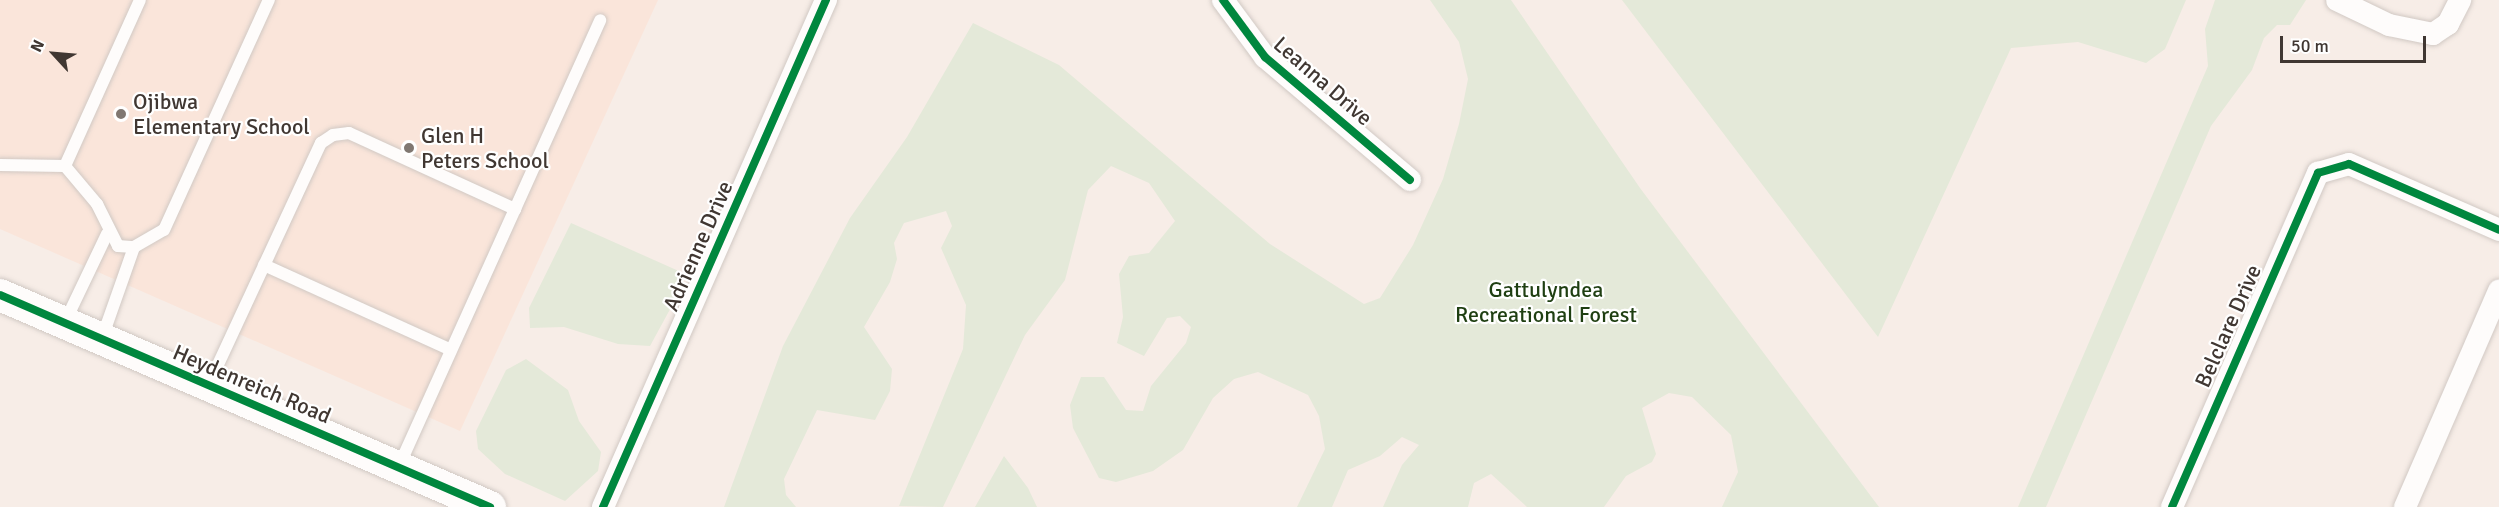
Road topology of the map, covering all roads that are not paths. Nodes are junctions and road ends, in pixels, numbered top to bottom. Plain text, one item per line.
1 (140, 0) edge
2 (269, 0) edge
3 (826, 0) edge
4 (1223, 0) edge
5 (2337, 0) edge
6 (2460, 0) edge
7 (600, 20) dead end
8 (0, 165) edge
9 (65, 166) junction
10 (1410, 180) dead end
11 (515, 209) junction
12 (2499, 230) edge
13 (107, 234) junction
14 (134, 247) junction
15 (264, 266) junction
16 (2499, 291) edge
17 (0, 295) edge
18 (65, 323) junction
19 (101, 339) junction
20 (451, 350) junction
21 (209, 385) junction
22 (399, 467) junction
23 (490, 507) edge
24 (603, 507) edge
25 (2172, 507) edge
26 (2405, 507) edge

1 - 9 lane
2 - 14 lane
3 - 24 street, Adrienne Drive
4 - 10 street, Leanna Drive
5 - 6 street
7 - 11 lane
8 - 9 lane
9 - 13 lane
11 - 15 lane
11 - 20 lane
12 - 25 street, Belclare Drive
13 - 14 lane
13 - 18 lane
14 - 19 lane
15 - 20 lane
15 - 21 lane
16 - 26 street
17 - 18 street, Heydenreich Road
18 - 19 street, Heydenreich Road
19 - 21 street, Heydenreich Road
20 - 22 lane
21 - 22 street, Heydenreich Road
22 - 23 street, Heydenreich Road

